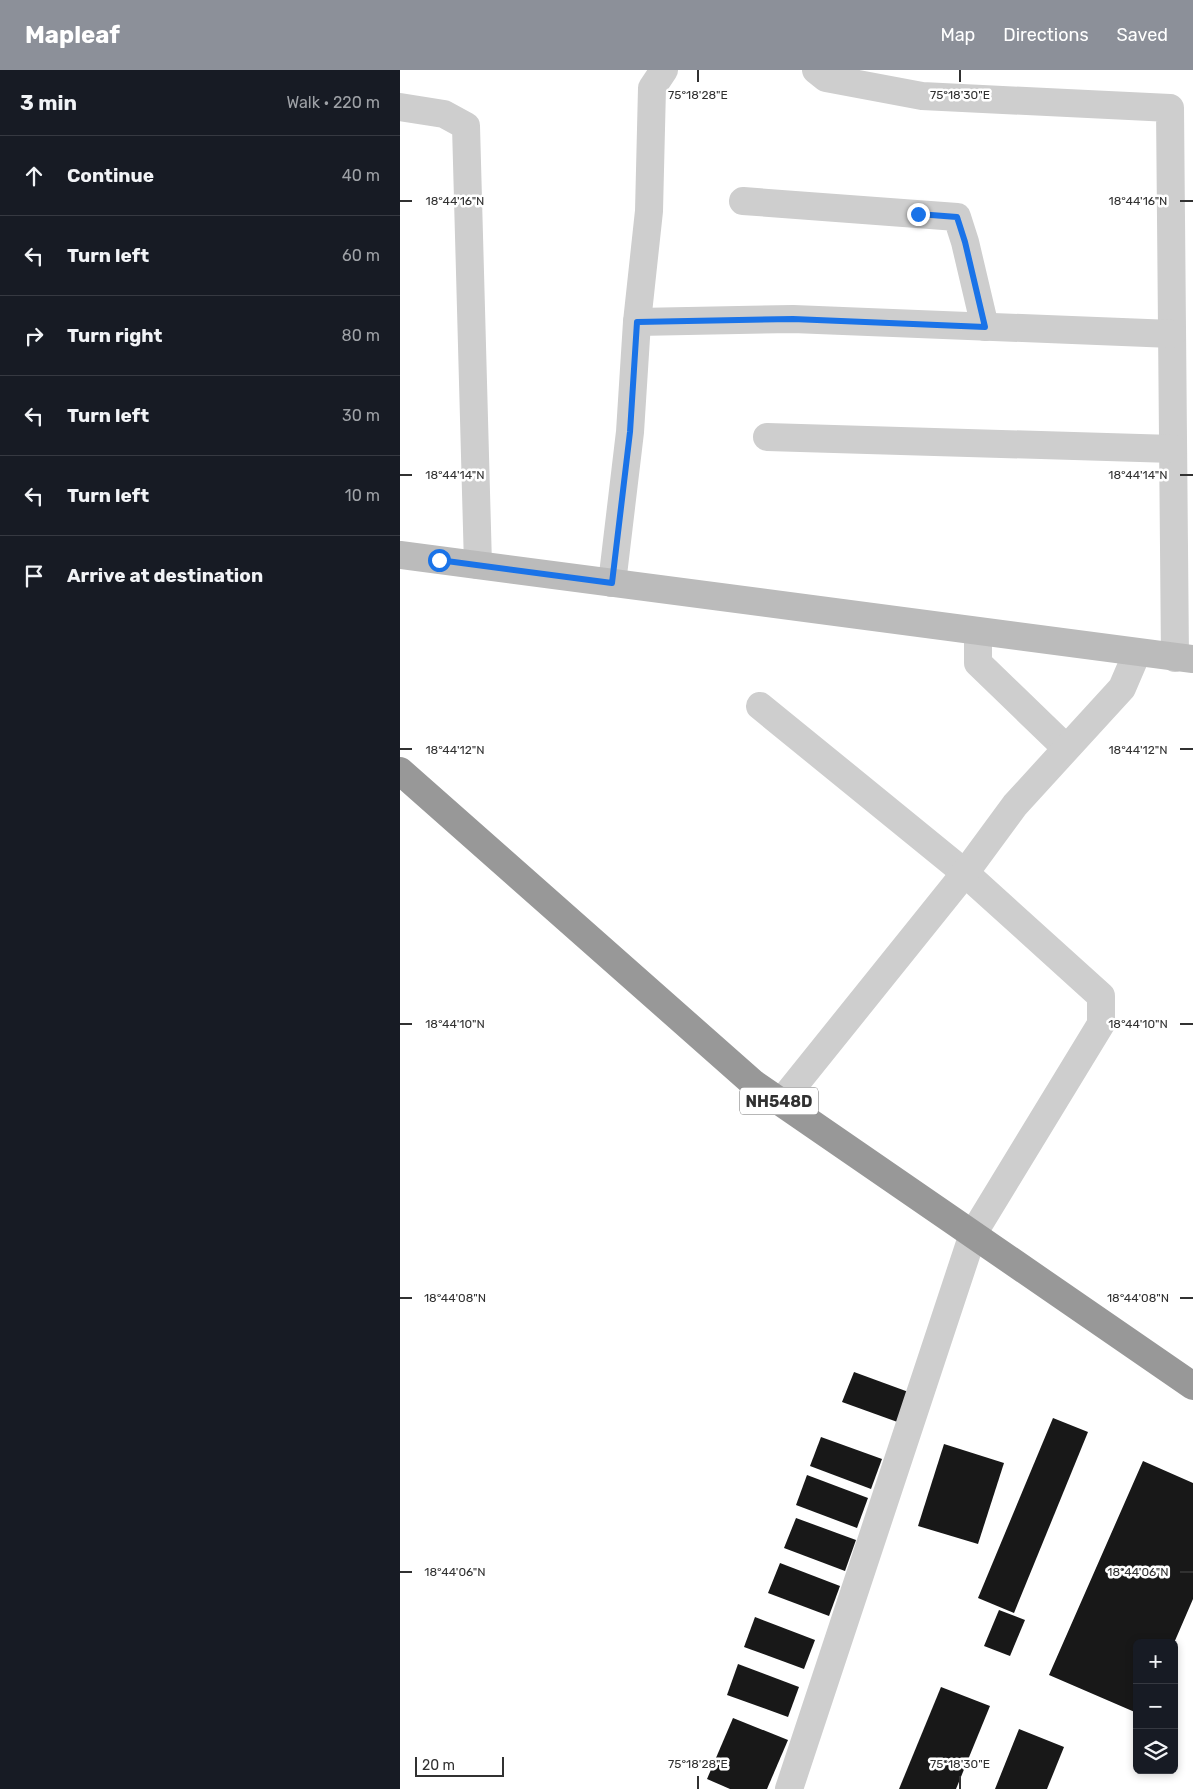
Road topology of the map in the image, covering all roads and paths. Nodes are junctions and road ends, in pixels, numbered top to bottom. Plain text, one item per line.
1 (664, 70) edge
2 (816, 70) edge
3 (400, 107) edge
4 (743, 201) dead end
5 (1182, 215) edge
6 (637, 322) junction
7 (985, 327) junction
8 (1172, 334) junction
9 (767, 437) dead end
10 (1173, 449) junction
11 (400, 555) edge
12 (478, 566) junction
13 (612, 583) junction
14 (978, 632) junction
15 (1137, 653) junction
16 (1184, 659) edge
17 (760, 706) dead end
18 (1066, 748) junction
19 (400, 771) edge
20 (965, 873) junction
21 (781, 1102) junction
22 (973, 1234) junction
23 (1193, 1386) edge
24 (789, 1789) edge

1 - 6 street
2 - 5 street
3 - 12 street
4 - 7 street
5 - 8 street
6 - 7 street
6 - 13 street
7 - 8 street
8 - 10 street
9 - 10 street
10 - 16 street
11 - 12 street
12 - 13 street
13 - 14 street
14 - 15 street
14 - 18 street
15 - 16 street
15 - 18 street
17 - 20 street
18 - 20 street
19 - 21 highway, NH548D
20 - 21 street
20 - 22 street
21 - 22 highway, NH548D
22 - 23 highway, NH548D
22 - 24 street

